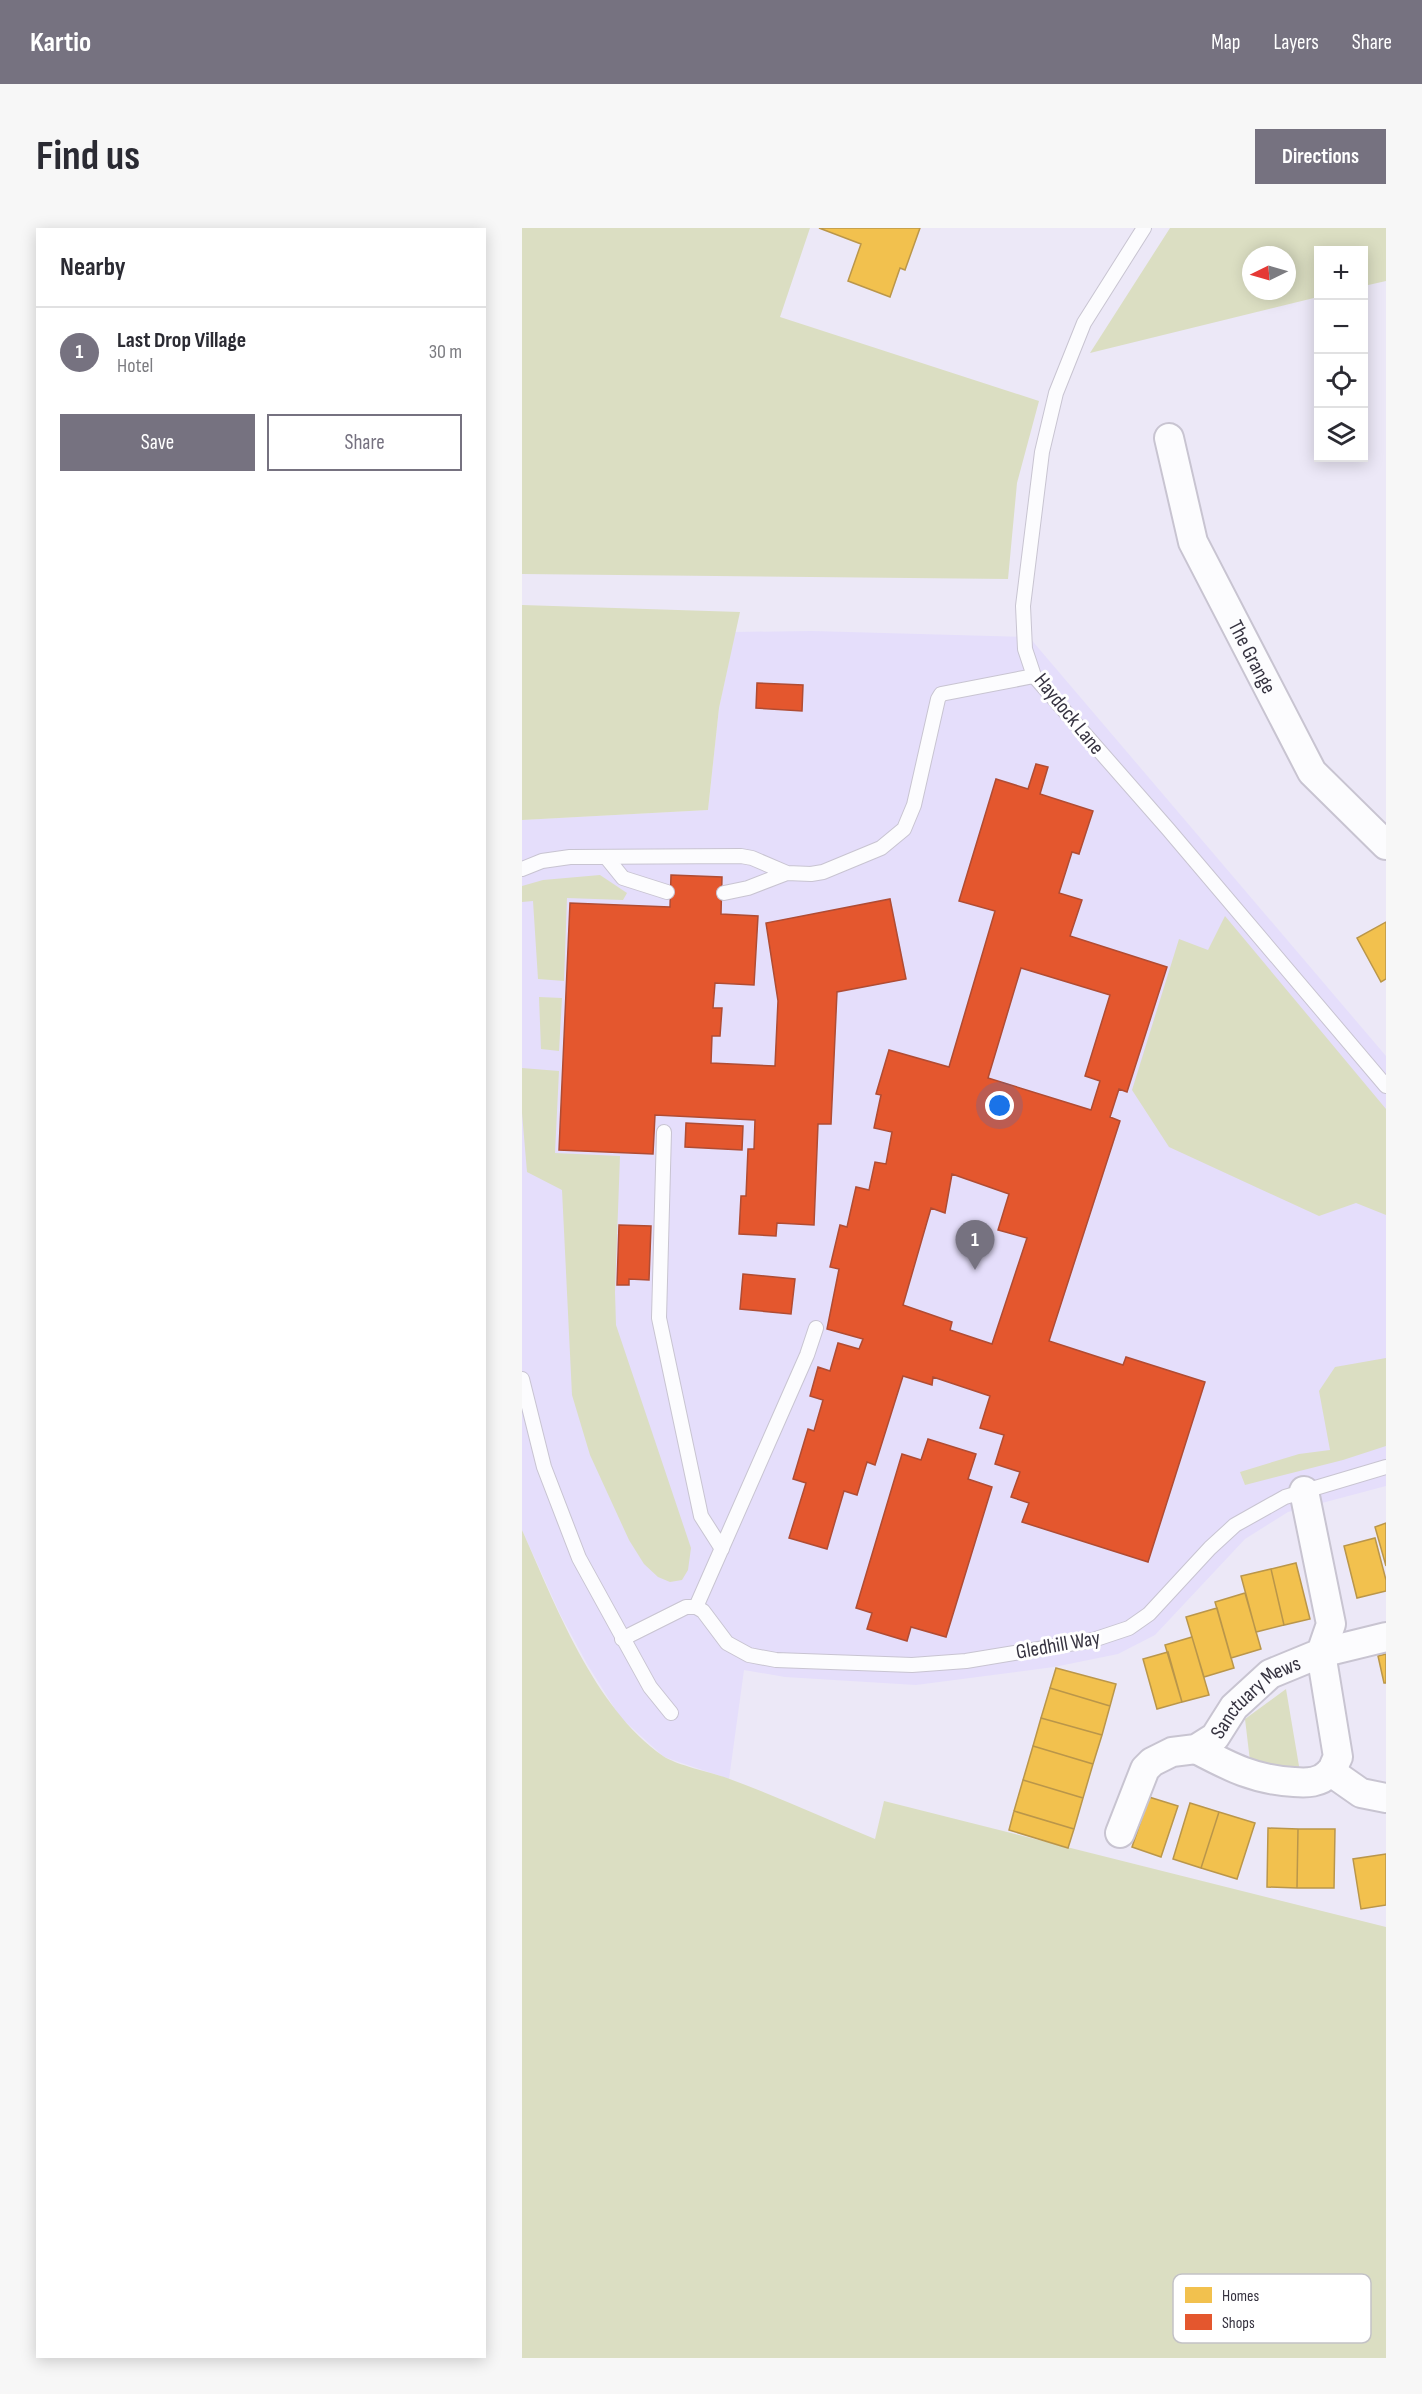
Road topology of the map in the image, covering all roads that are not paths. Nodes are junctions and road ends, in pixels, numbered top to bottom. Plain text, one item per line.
1 (1144, 228) edge
2 (1169, 438) dead end
3 (1034, 676) junction
4 (1386, 845) edge
5 (606, 857) junction
6 (522, 869) edge
7 (787, 873) junction
8 (667, 892) dead end
9 (724, 893) dead end
10 (1386, 1086) edge
11 (664, 1132) dead end
12 (816, 1328) dead end
13 (522, 1379) edge
14 (1386, 1467) edge
15 (1304, 1491) junction
16 (722, 1549) junction
17 (696, 1607) junction
18 (1386, 1637) edge
19 (622, 1639) junction
20 (1321, 1653) junction
21 (671, 1713) dead end
22 (1196, 1749) junction
23 (1331, 1772) junction
24 (1386, 1798) edge
25 (1120, 1833) dead end

1 - 3 lane, Haydock Lane
2 - 4 street, The Grange
3 - 7 lane
3 - 10 lane, Haydock Lane
5 - 6 lane
5 - 7 lane
5 - 8 lane
7 - 9 lane
11 - 16 lane
12 - 16 lane
13 - 19 lane
14 - 15 lane, Gledhill Way
15 - 17 lane, Gledhill Way
15 - 20 street, Sanctuary Mews
16 - 17 lane
17 - 19 lane
18 - 20 street, Sanctuary Mews
19 - 21 lane
20 - 22 street, Sanctuary Mews
20 - 23 street, Sanctuary Mews
22 - 23 street, Sanctuary Mews
22 - 25 street, Sanctuary Mews
23 - 24 street

